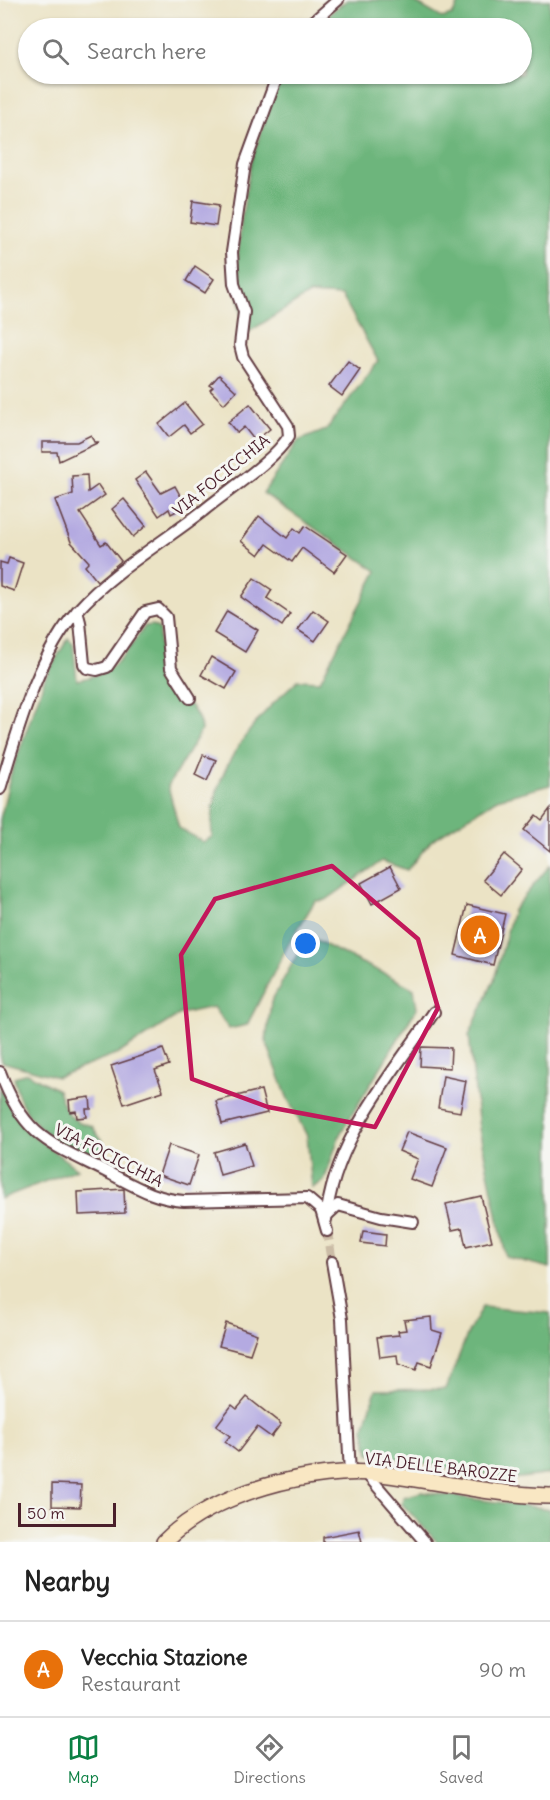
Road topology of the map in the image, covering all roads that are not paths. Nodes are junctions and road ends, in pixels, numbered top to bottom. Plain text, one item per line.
1 (338, 0) edge
2 (317, 18) edge
3 (274, 84) edge
4 (77, 611) junction
5 (190, 698) dead end
6 (0, 789) edge
7 (434, 1012) dead end
8 (0, 1072) edge
9 (413, 1222) dead end
10 (326, 1224) junction
11 (332, 1262) tunnel mouth
12 (366, 1473) junction
13 (350, 1474) junction
14 (550, 1496) edge
15 (164, 1542) edge
16 (425, 1542) edge

1 - 2 street
3 - 4 street, VIA FOCICCHIA
4 - 5 street
4 - 6 street, VIA FOCICCHIA
7 - 10 street
8 - 10 street, VIA FOCICCHIA
9 - 10 street
11 - 13 street
12 - 13 main road, VIA DELLE BAROZZE
12 - 14 main road, VIA DELLE BAROZZE
12 - 16 street
13 - 15 main road, VIA DELLE BAROZZE

